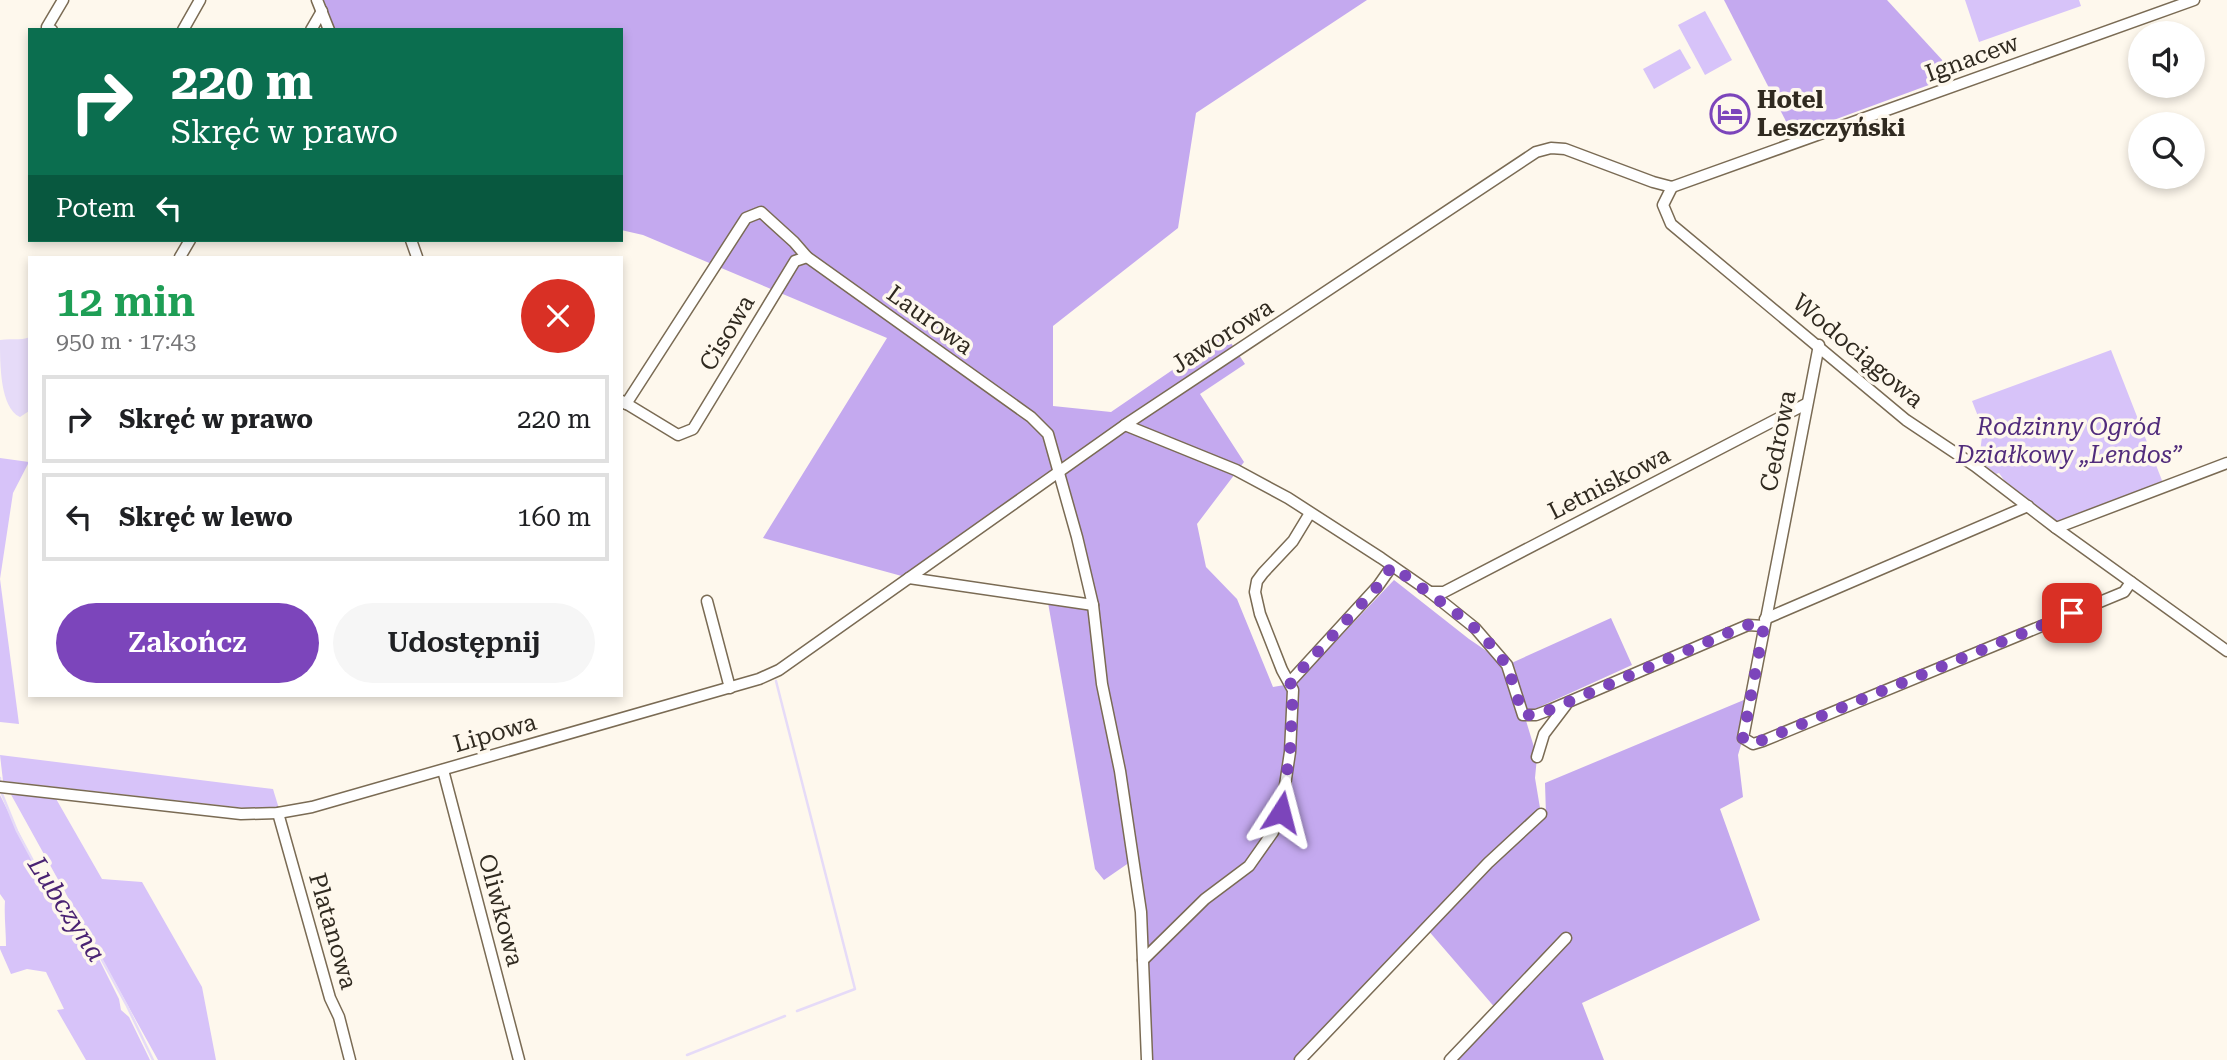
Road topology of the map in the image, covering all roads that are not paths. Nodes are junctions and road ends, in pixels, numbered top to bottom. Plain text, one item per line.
1 (63, 0) edge
2 (200, 0) edge
3 (317, 0) edge
4 (2194, 0) edge
5 (322, 11) junction
6 (49, 28) edge
7 (184, 28) edge
8 (312, 28) edge
9 (328, 28) edge
10 (1672, 187) junction
11 (807, 257) junction
12 (1819, 345) junction
13 (624, 402) edge
14 (1806, 404) junction
15 (1125, 425) junction
16 (2227, 463) edge
17 (1059, 471) junction
18 (2028, 506) junction
19 (1310, 513) junction
20 (2056, 528) junction
21 (1392, 566) junction
22 (909, 578) junction
23 (2131, 582) junction
24 (1430, 592) junction
25 (707, 601) dead end
26 (1093, 605) junction
27 (1764, 623) junction
28 (2227, 651) edge
29 (1290, 682) junction
30 (730, 688) junction
31 (1572, 700) junction
32 (1537, 757) dead end
33 (443, 770) junction
34 (0, 787) edge
35 (278, 813) junction
36 (1541, 814) dead end
37 (1566, 939) dead end
38 (1143, 960) junction
39 (351, 1060) edge
40 (519, 1060) edge
41 (1147, 1060) edge
42 (1300, 1060) edge
43 (1450, 1060) edge

1 - 6 street
2 - 7 street
3 - 5 street
4 - 10 street, Ignacew
5 - 8 street
5 - 9 street
10 - 12 street, Wodociągowa
10 - 15 street, Jaworowa
11 - 13 street, Cisowa
11 - 13 street, Laurowa
11 - 17 street, Laurowa
12 - 14 street, Cedrowa
12 - 18 street, Wodociągowa
14 - 24 street, Letniskowa
14 - 27 street, Cedrowa
15 - 17 street, Jaworowa
15 - 19 street
16 - 20 street
17 - 22 street, Jaworowa
17 - 26 street, Laurowa
18 - 20 street, Wodociągowa
18 - 27 street
19 - 21 street
19 - 29 street
20 - 23 street, Wodociągowa
21 - 24 street
21 - 29 street
22 - 26 street
22 - 30 street, Lipowa
23 - 27 street, Cedrowa
23 - 28 street, Wodociągowa
24 - 31 street
25 - 30 street
26 - 38 street, Laurowa
27 - 31 street
29 - 38 street
30 - 33 street, Lipowa
31 - 32 street
33 - 35 street, Lipowa
33 - 40 street, Oliwkowa
34 - 35 street, Lipowa
35 - 39 street, Platanowa
36 - 42 street
37 - 43 street
38 - 41 street, Laurowa

